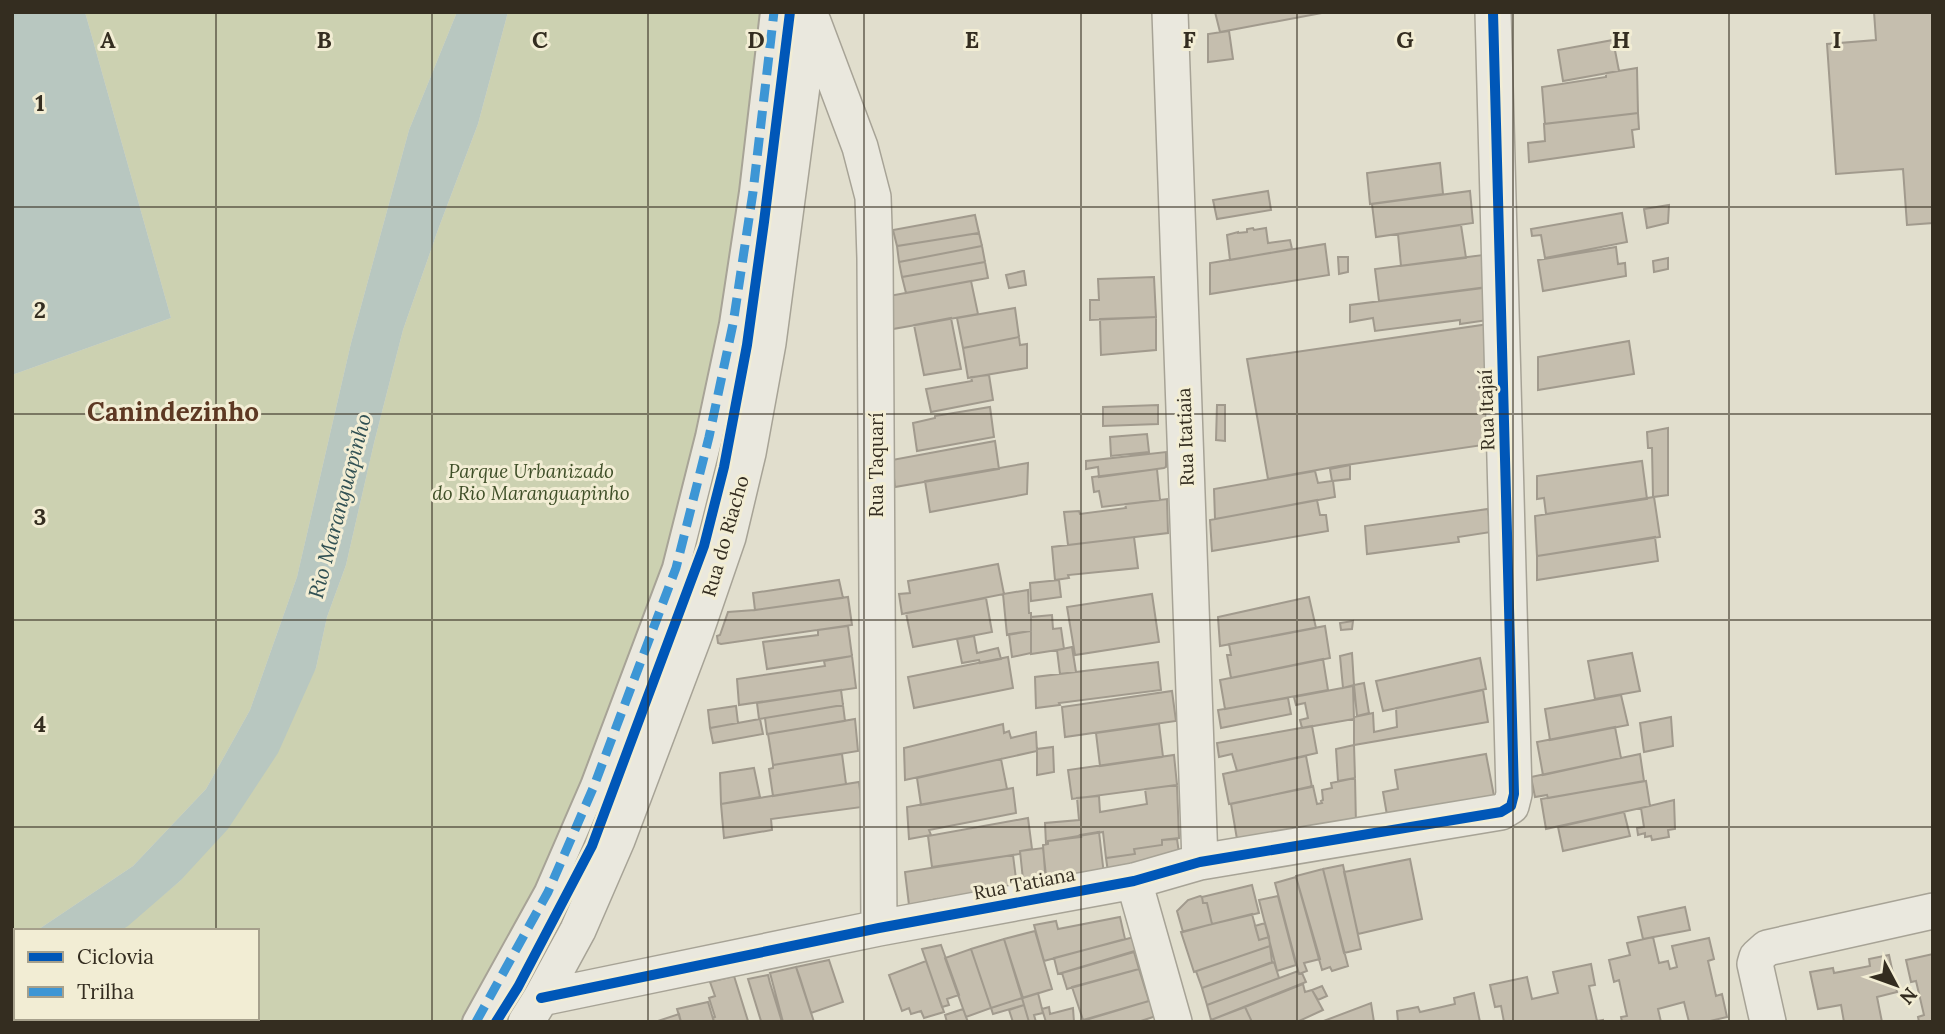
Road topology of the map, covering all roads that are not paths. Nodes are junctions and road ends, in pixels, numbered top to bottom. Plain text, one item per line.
1 (774, 12) edge
2 (1170, 12) edge
3 (1493, 12) edge
4 (811, 15) edge
5 (1511, 806) joint
6 (1200, 862) junction
7 (1134, 881) junction
8 (1933, 911) edge
9 (879, 928) junction
10 (534, 1010) edge
11 (476, 1022) edge
12 (1174, 1022) edge
13 (1768, 1022) edge

1 - 11 street
2 - 6 street, Rua Itatiaia
3 - 5 street, Rua Itajaí
4 - 9 street, Rua Taquarí
4 - 10 street, Rua do Riacho
5 - 6 street, Rua Tatiana
6 - 7 street, Rua Tatiana
7 - 9 street, Rua Tatiana
7 - 12 street
8 - 13 street
9 - 10 street, Rua Tatiana

